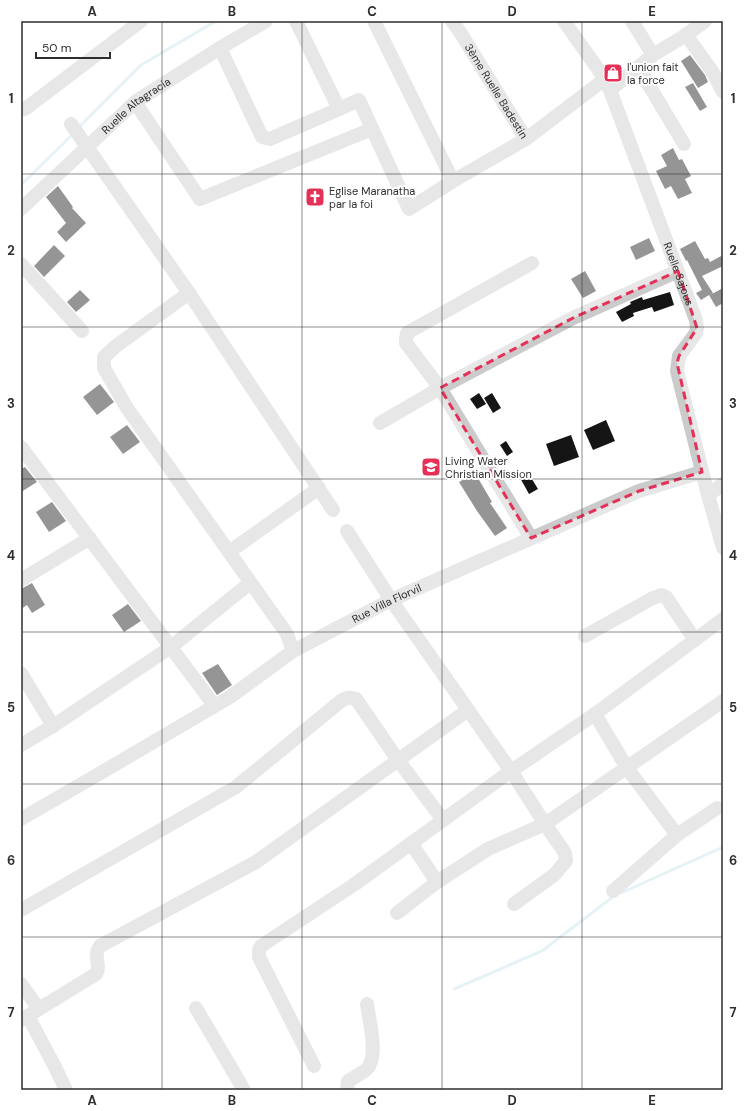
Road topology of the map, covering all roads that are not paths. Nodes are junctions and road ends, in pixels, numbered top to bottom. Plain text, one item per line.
1 (141, 21) edge
2 (266, 21) edge
3 (296, 21) edge
4 (374, 21) edge
5 (452, 21) edge
6 (564, 21) edge
7 (632, 21) edge
8 (704, 21) edge
9 (686, 35) junction
10 (220, 48) junction
11 (653, 55) junction
12 (638, 67) junction
13 (608, 85) junction
14 (723, 92) edge
15 (135, 102) junction
16 (25, 109) dead end
17 (339, 109) junction
18 (71, 124) dead end
19 (372, 129) junction
20 (526, 139) junction
21 (684, 144) dead end
22 (87, 147) junction
23 (453, 181) junction
24 (21, 209) edge
25 (532, 263) dead end
26 (21, 264) edge
27 (678, 271) junction
28 (189, 293) junction
29 (82, 331) dead end
30 (440, 388) junction
31 (380, 423) dead end
32 (21, 447) edge
33 (702, 472) junction
34 (723, 484) edge
35 (319, 488) junction
36 (708, 496) junction
37 (333, 510) dead end
38 (347, 531) dead end
39 (90, 538) junction
40 (531, 538) junction
41 (723, 548) edge
42 (229, 552) junction
43 (23, 575) edge
44 (250, 583) junction
45 (391, 600) junction
46 (723, 619) edge
47 (585, 636) dead end
48 (695, 640) junction
49 (170, 647) junction
50 (293, 650) junction
51 (21, 673) edge
52 (723, 701) edge
53 (214, 705) junction
54 (468, 710) junction
55 (595, 714) junction
56 (53, 726) junction
57 (21, 745) edge
58 (398, 760) junction
59 (627, 768) junction
60 (511, 771) junction
61 (717, 808) dead end
62 (21, 819) edge
63 (443, 820) junction
64 (545, 824) junction
65 (677, 835) junction
66 (411, 843) junction
67 (437, 882) junction
68 (613, 891) dead end
69 (514, 904) dead end
70 (21, 910) edge
71 (397, 913) dead end
72 (21, 984) edge
73 (367, 1004) dead end
74 (196, 1008) dead end
75 (29, 1015) edge
76 (314, 1066) dead end
77 (64, 1090) edge
78 (244, 1090) edge
79 (347, 1090) edge

1 - 16 street
2 - 10 street, Ruelle Altagracia
3 - 17 street
4 - 23 street
5 - 20 street, 3ème Ruelle Badestin
6 - 13 street, Ruelle Sajous
7 - 11 street
8 - 9 street
9 - 11 street
9 - 14 street
10 - 15 street, Ruelle Altagracia
10 - 17 street
11 - 12 street
12 - 13 street
12 - 21 street
13 - 20 street, 3ème Ruelle Badestin
13 - 27 street, Ruelle Sajous
15 - 19 street
15 - 22 street, Ruelle Altagracia
17 - 19 street
18 - 22 street
19 - 23 street
20 - 23 street
22 - 24 street, Ruelle Altagracia
22 - 28 street
25 - 30 street
26 - 29 street
27 - 30 street
27 - 33 street, Ruelle Sajous
28 - 35 street
28 - 42 street
30 - 31 street
30 - 40 street
32 - 39 street
33 - 36 street, Ruelle Sajous
33 - 40 street, Rue Villa Florvil
34 - 36 street
35 - 37 street
35 - 42 street
36 - 41 street, Ruelle Sajous
38 - 45 street
39 - 43 street
39 - 49 street
40 - 45 street, Rue Villa Florvil
42 - 44 street
44 - 49 street
44 - 50 street
45 - 50 street, Rue Villa Florvil
45 - 54 street
46 - 48 street
47 - 48 street
48 - 55 street
49 - 53 street
49 - 56 street
50 - 53 street, Rue Villa Florvil
51 - 56 street
52 - 59 street
53 - 62 street, Rue Villa Florvil
54 - 58 street
54 - 60 street
55 - 59 street
55 - 60 street
56 - 57 street
58 - 63 street
58 - 70 street
58 - 75 street
59 - 64 street
59 - 65 street
60 - 63 street
60 - 64 street
61 - 65 street
63 - 66 street
64 - 67 street
64 - 69 street
65 - 68 street
66 - 67 street
66 - 76 street
67 - 71 street
72 - 75 street
73 - 79 street
74 - 78 street
75 - 77 street

